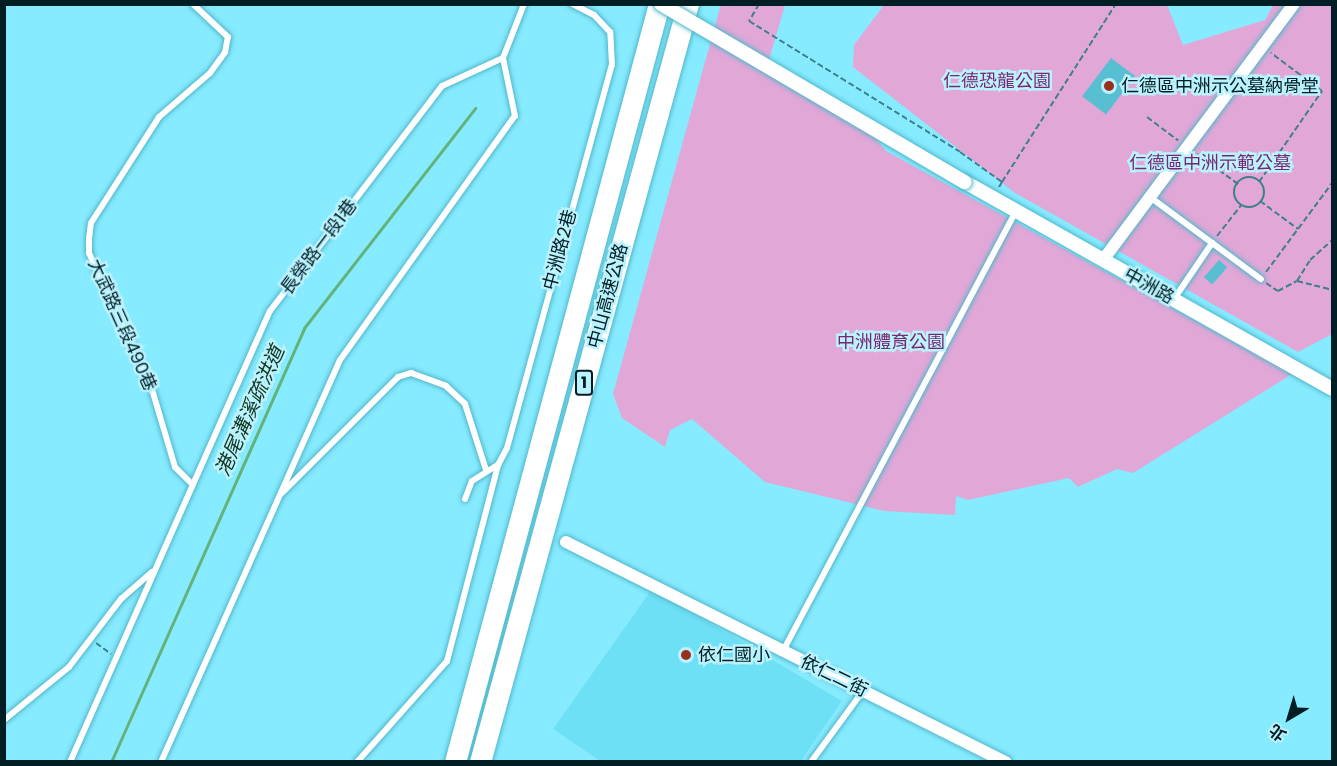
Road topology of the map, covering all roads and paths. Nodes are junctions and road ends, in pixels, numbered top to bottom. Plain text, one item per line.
1 (193, 4) edge
2 (524, 4) edge
3 (572, 4) edge
4 (660, 4) edge
5 (688, 4) edge
6 (759, 4) edge
7 (1116, 4) edge
8 (1294, 4) edge
9 (1262, 47) junction
10 (503, 58) junction
11 (1002, 182) junction
12 (1259, 182) junction
13 (1332, 183) edge
14 (1150, 197) junction
15 (1260, 201) junction
16 (998, 202) junction
17 (1241, 204) junction
18 (1016, 211) junction
19 (1298, 229) junction
20 (1332, 240) edge
21 (1212, 243) junction
22 (1103, 260) junction
23 (1261, 279) junction
24 (1297, 281) junction
25 (1332, 290) edge
26 (1173, 299) junction
27 (1332, 389) edge
28 (498, 465) junction
29 (486, 470) junction
30 (192, 484) junction
31 (279, 495) junction
32 (465, 499) dead end
33 (566, 542) dead end
34 (155, 570) junction
35 (91, 640) junction
36 (783, 651) junction
37 (116, 657) junction
38 (863, 691) junction
39 (4, 720) edge
40 (70, 762) edge
41 (161, 762) edge
42 (357, 762) edge
43 (455, 762) edge
44 (480, 762) edge
45 (811, 762) edge
46 (1006, 762) edge

1 - 30 lane, 大武路三段490巷
2 - 10 lane
3 - 28 lane, 中洲路2巷
4 - 16 street, 中洲路, bridge
4 - 43 highway, 中山高速公路 / 1
5 - 44 highway, 中山高速公路 / 1
6 - 11 path
7 - 11 path
8 - 9 street
9 - 12 path
9 - 14 street
10 - 30 lane, 長榮路一段1巷
10 - 31 lane
11 - 16 path
12 - 15 path
12 - 17 path
13 - 19 path
14 - 21 lane
14 - 22 street
15 - 17 path
15 - 19 path
16 - 18 street, 中洲路
17 - 21 path
18 - 22 street, 中洲路
18 - 36 lane
19 - 23 path
20 - 24 path
21 - 23 lane
21 - 26 lane
22 - 26 street, 中洲路
23 - 24 path
24 - 25 path
26 - 27 street, 中洲路
28 - 29 lane
28 - 42 lane
29 - 31 lane
29 - 32 lane
30 - 34 lane, 長榮路一段1巷
31 - 41 lane
33 - 36 street, 依仁二街
34 - 35 lane
34 - 37 lane, 長榮路一段1巷
35 - 37 path
35 - 39 lane
36 - 38 street, 依仁二街
37 - 40 lane, 長榮路一段1巷
38 - 45 lane
38 - 46 street, 依仁二街

